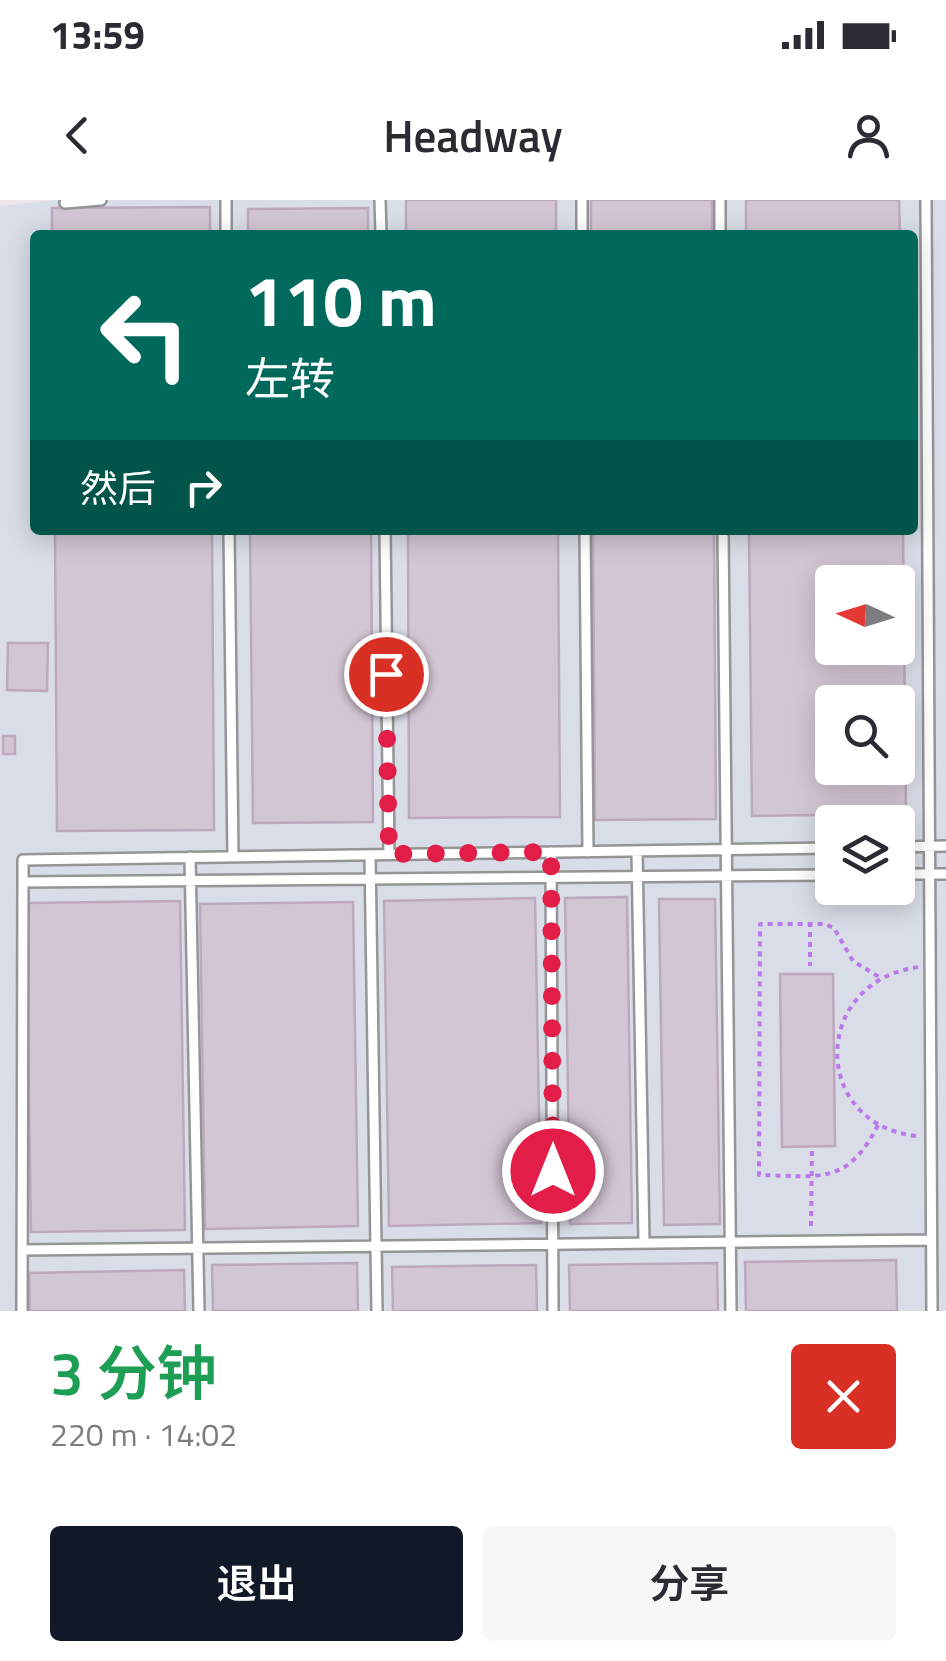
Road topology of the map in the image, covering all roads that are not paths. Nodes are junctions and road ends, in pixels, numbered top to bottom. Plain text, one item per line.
1 (101, 200) edge
2 (226, 200) edge
3 (380, 200) edge
4 (582, 200) edge
5 (720, 200) edge
6 (926, 200) edge
7 (64, 203) dead end
8 (226, 230) edge
9 (381, 230) edge
10 (582, 230) edge
11 (720, 230) edge
12 (230, 535) edge
13 (385, 535) edge
14 (585, 535) edge
15 (723, 535) edge
16 (946, 846) edge
17 (915, 847) edge
18 (928, 847) junction
19 (815, 848) edge
20 (725, 850) junction
21 (638, 851) junction
22 (551, 852) junction
23 (588, 852) junction
24 (370, 854) junction
25 (389, 854) junction
26 (233, 856) junction
27 (190, 857) junction
28 (915, 874) edge
29 (928, 874) junction
30 (946, 874) edge
31 (815, 875) edge
32 (726, 876) junction
33 (638, 877) junction
34 (552, 878) junction
35 (370, 879) junction
36 (191, 880) junction
37 (23, 882) junction
38 (932, 1240) junction
39 (644, 1242) junction
40 (730, 1242) junction
41 (553, 1244) junction
42 (376, 1246) junction
43 (198, 1248) junction
44 (22, 1250) junction
45 (22, 1311) edge
46 (199, 1311) edge
47 (378, 1311) edge
48 (553, 1311) edge
49 (731, 1311) edge
50 (932, 1311) edge

1 - 7 lane
2 - 8 lane
3 - 9 lane
4 - 10 lane
5 - 11 lane
6 - 18 lane
12 - 26 lane
13 - 25 lane
14 - 23 lane
15 - 20 lane
16 - 18 lane
17 - 18 lane
18 - 29 lane
19 - 20 lane
20 - 21 lane
20 - 32 lane
21 - 23 lane
21 - 33 lane
22 - 23 lane
22 - 25 lane
22 - 34 lane
24 - 25 lane
24 - 26 lane
24 - 35 lane
26 - 27 lane
27 - 36 lane
27 - 37 lane
28 - 29 lane
29 - 30 lane
29 - 38 lane
31 - 32 lane
32 - 33 lane
32 - 40 lane
33 - 34 lane
33 - 39 lane
34 - 35 lane
34 - 41 lane
35 - 36 lane
35 - 42 lane
36 - 37 lane
36 - 43 lane
37 - 44 lane
38 - 40 lane
38 - 50 lane
39 - 40 lane
39 - 41 lane
40 - 49 lane
41 - 42 lane
41 - 48 lane
42 - 43 lane
42 - 47 lane
43 - 44 lane
43 - 46 lane
44 - 45 lane

